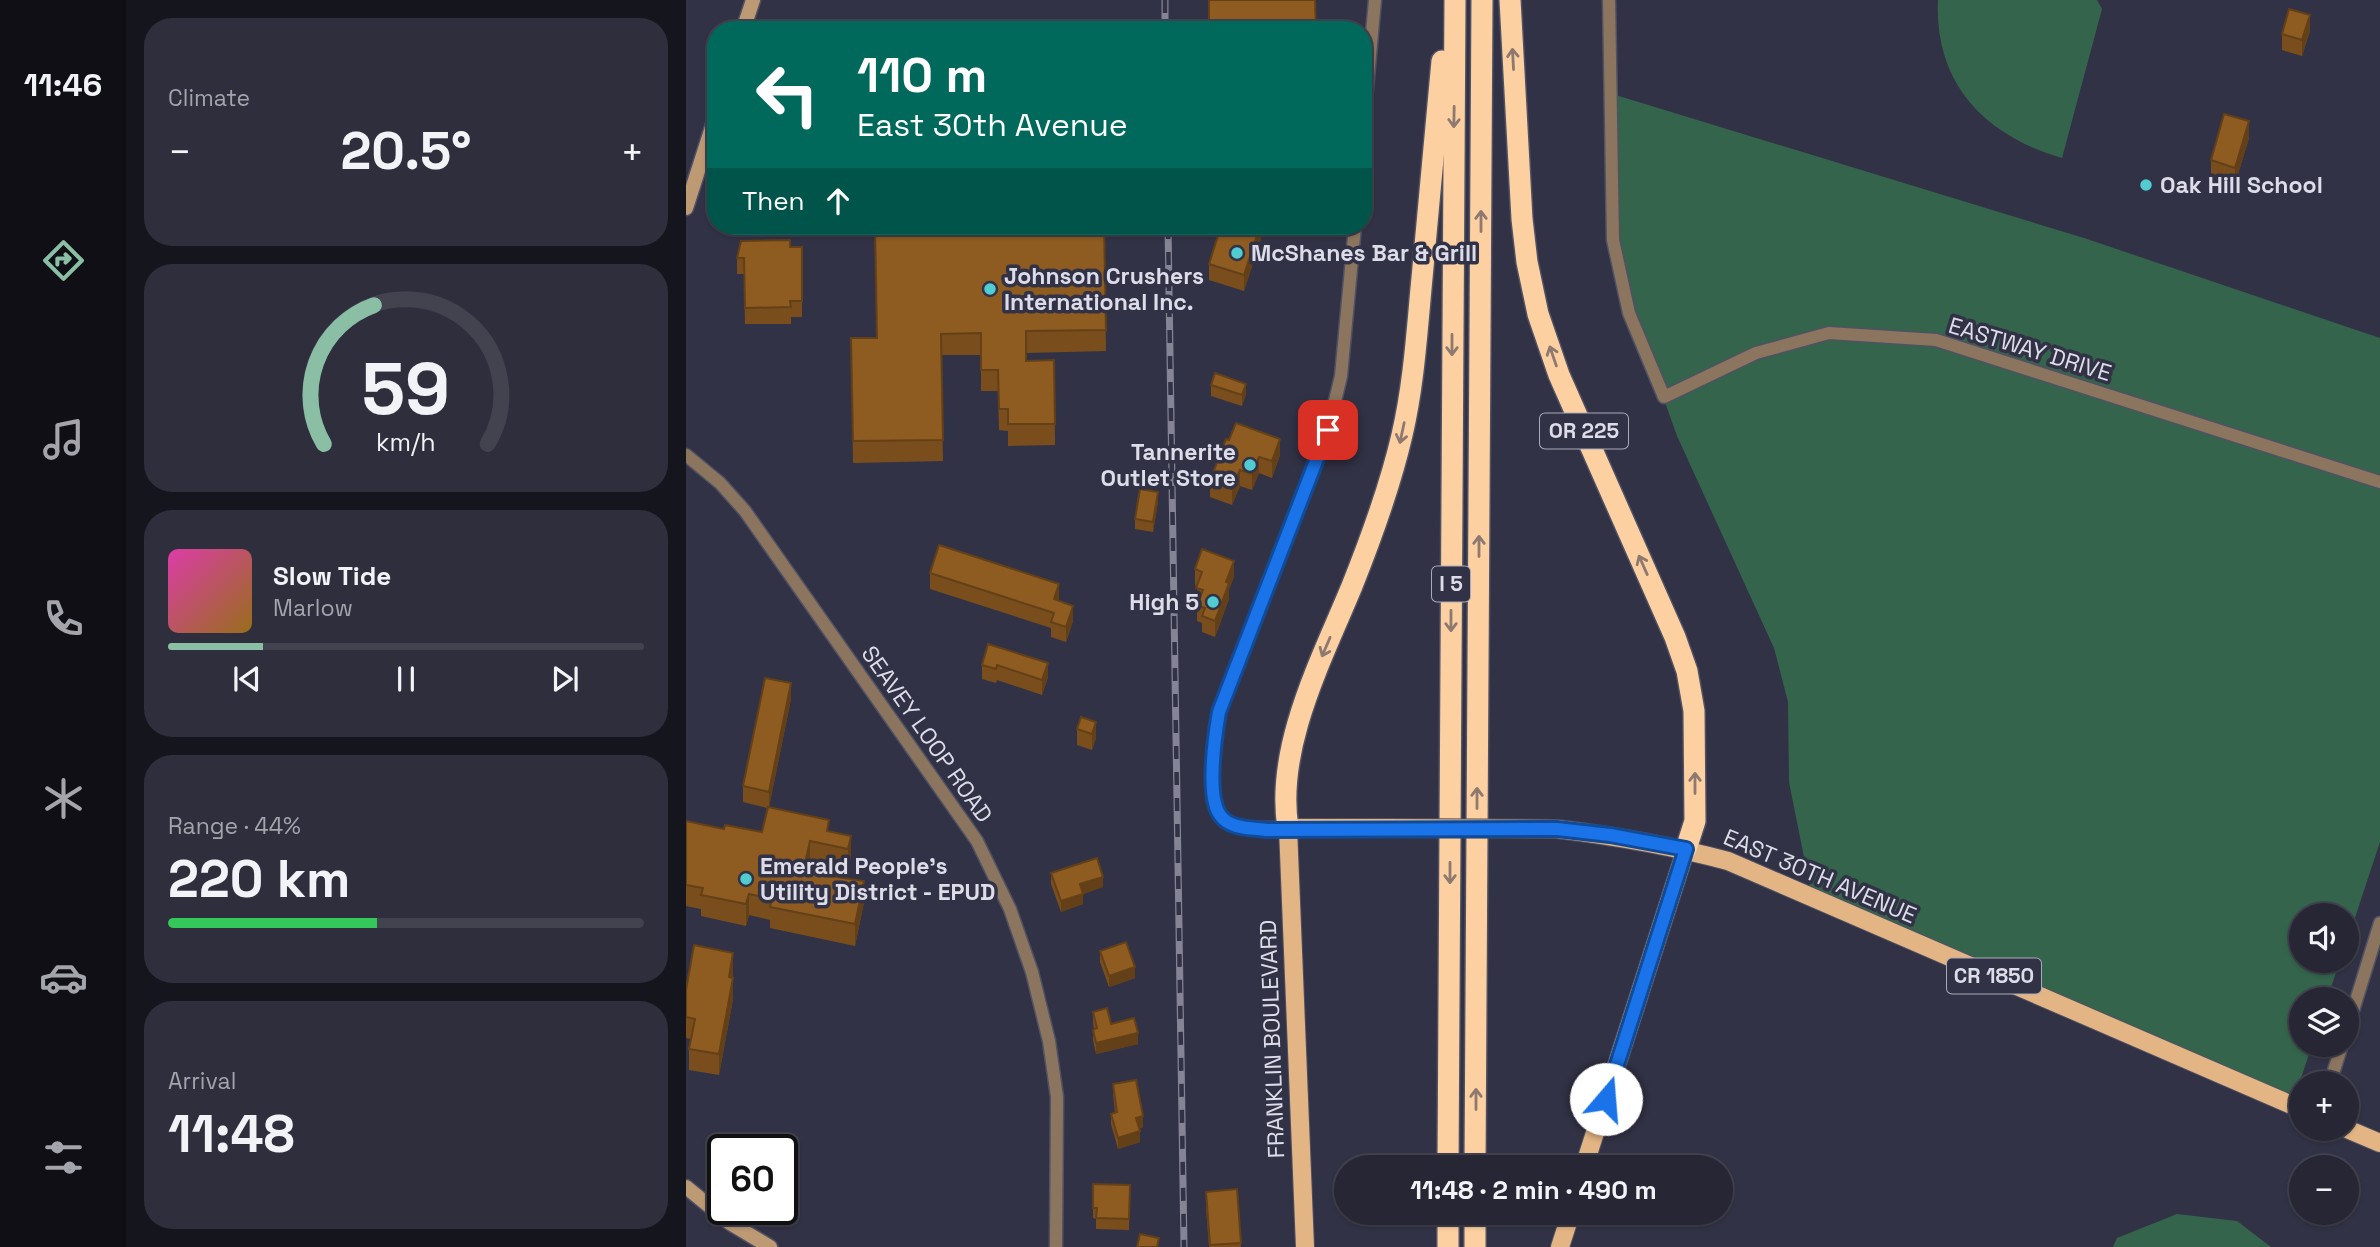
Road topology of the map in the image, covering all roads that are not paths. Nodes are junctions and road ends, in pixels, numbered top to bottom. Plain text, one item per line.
1 (753, 0) edge
2 (1375, 0) edge
3 (1448, 0) edge
4 (1455, 0) edge
5 (1482, 0) edge
6 (1510, 0) edge
7 (1609, 0) edge
8 (746, 21) edge
9 (1372, 33) edge
10 (707, 143) edge
11 (686, 208) edge
12 (1354, 235) edge
13 (686, 455) edge
14 (2380, 482) edge
15 (1288, 828) junction
16 (1686, 849) junction
17 (2380, 923) edge
18 (2359, 991) edge
19 (2289, 1104) edge
20 (2359, 1134) edge
21 (2380, 1143) edge
22 (1448, 1155) edge
23 (1475, 1155) edge
24 (1588, 1155) edge
25 (686, 1187) edge
26 (1448, 1225) edge
27 (1475, 1225) edge
28 (1567, 1225) edge
29 (770, 1247) edge
30 (1056, 1247) edge
31 (1305, 1247) edge
32 (1448, 1247) edge
33 (1475, 1247) edge
34 (1560, 1247) edge

1 - 8 main road
2 - 9 street
3 -> 15 highway
4 -> 22 highway, I 5
23 -> 5 highway, I 5
16 -> 6 highway, OR 225
7 - 14 street, EASTWAY DRIVE
10 - 11 main road
12 - 15 street
13 - 30 street, SEAVEY LOOP ROAD
15 - 16 main road, EAST 30TH AVENUE, bridge
15 - 31 main road, FRANKLIN BOULEVARD
16 - 19 main road, EAST 30TH AVENUE / CR 1850
16 - 24 main road, OR 225
17 - 18 street
20 - 21 main road
25 - 29 main road
26 - 32 highway
27 - 33 highway
28 - 34 main road

